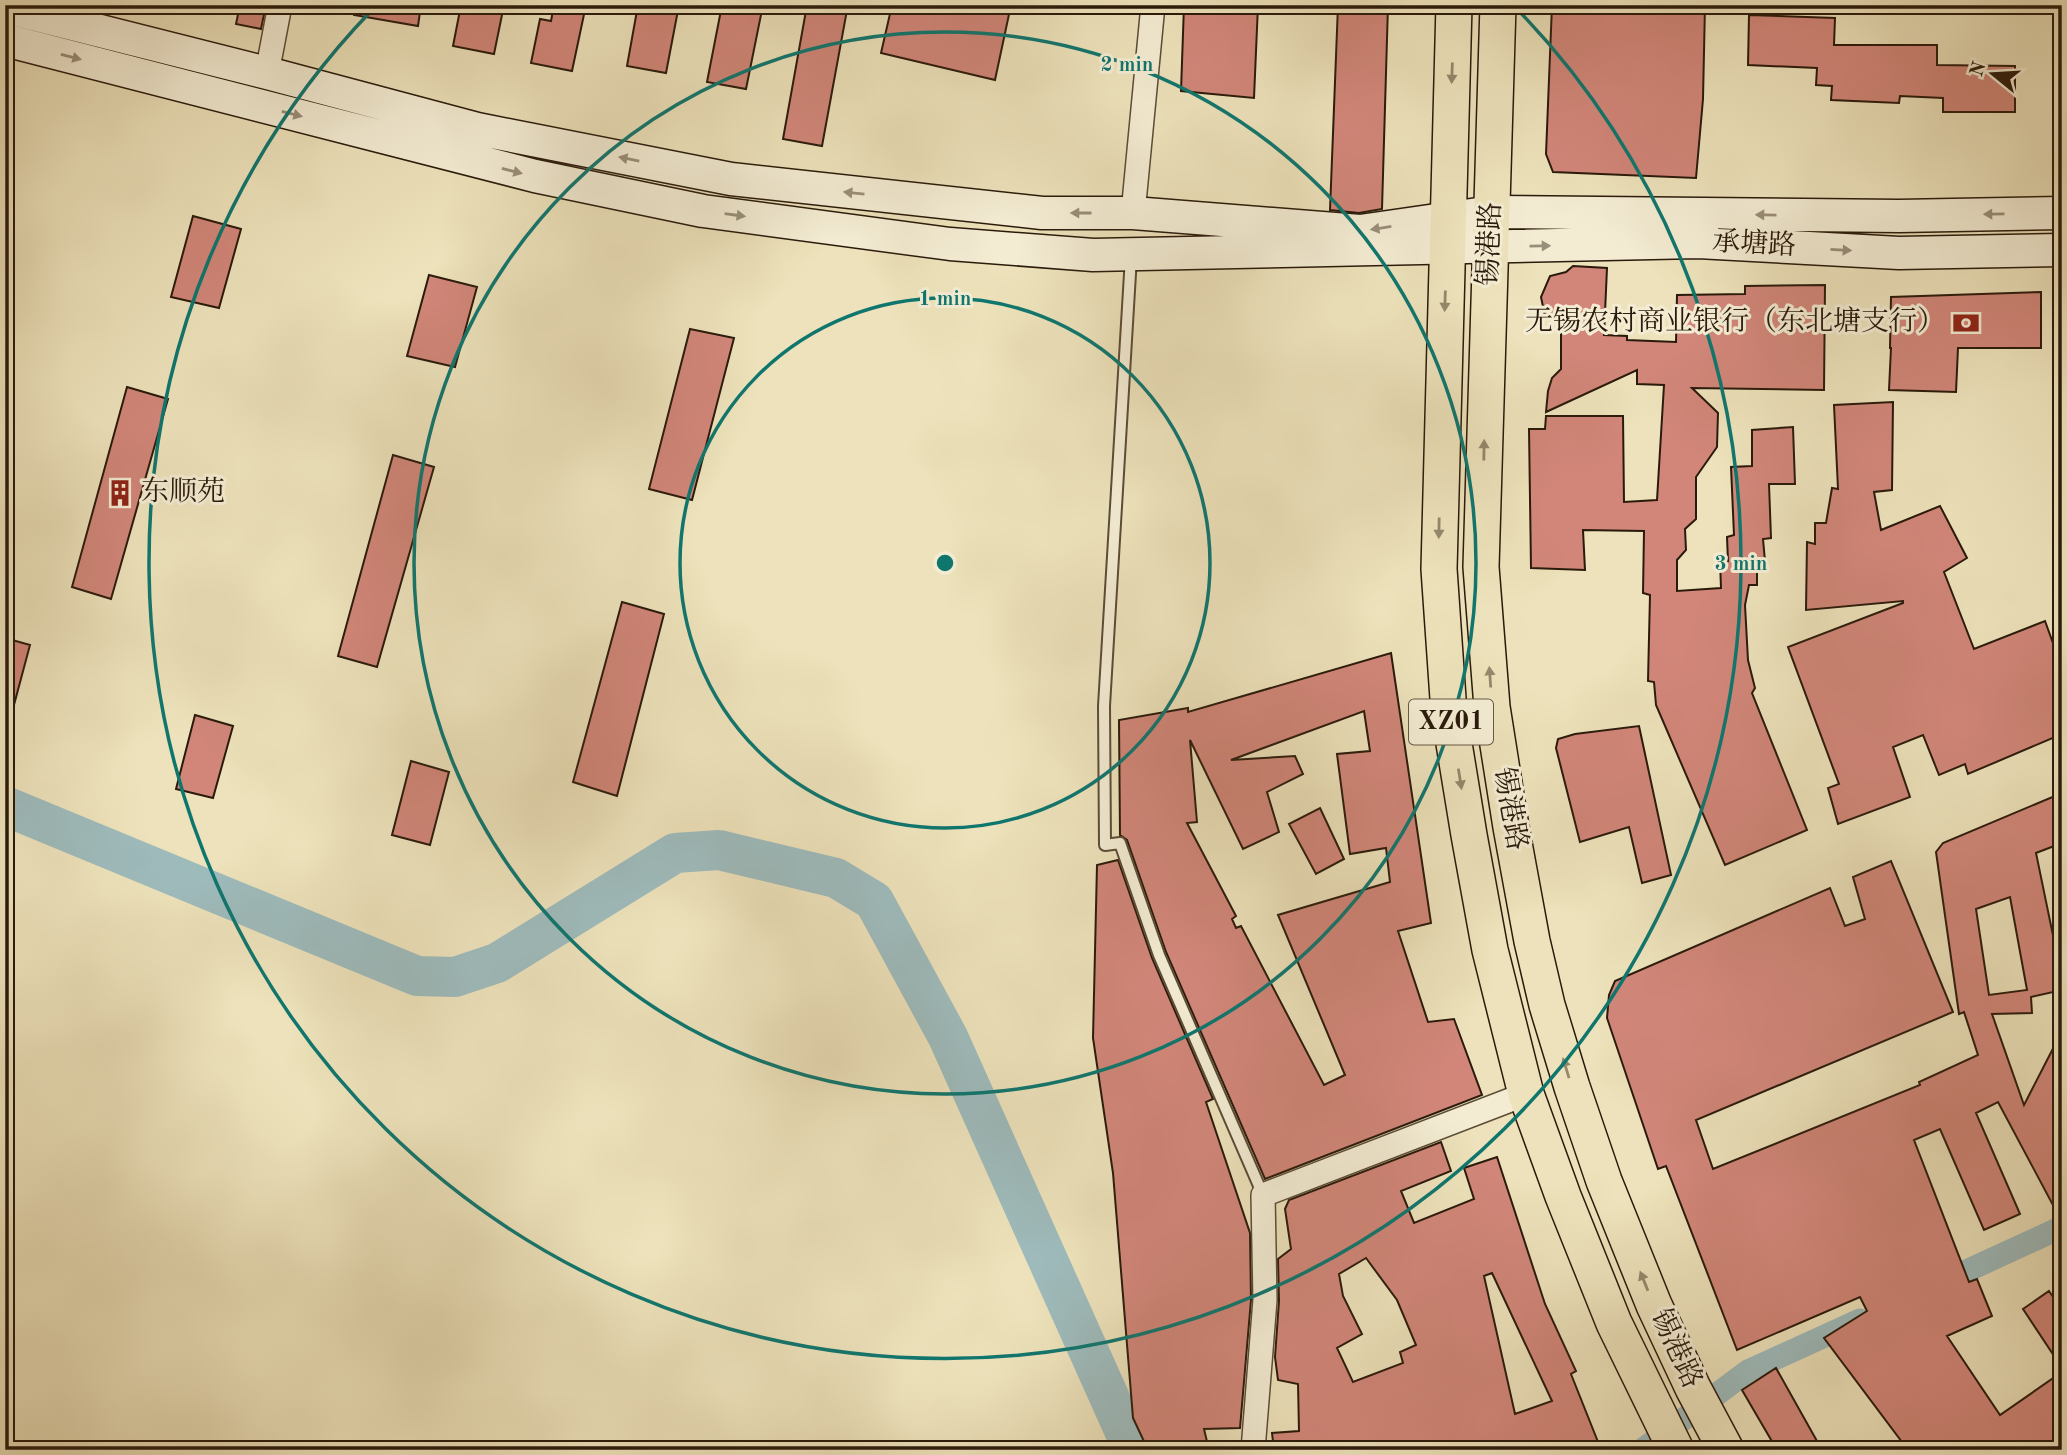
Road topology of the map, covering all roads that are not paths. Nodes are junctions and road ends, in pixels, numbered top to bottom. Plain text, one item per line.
1 (280, 5) edge
2 (1153, 5) edge
3 (1454, 5) edge
4 (1498, 5) edge
5 (5, 7) edge
6 (5, 40) edge
7 (267, 73) junction
8 (1492, 212) junction
9 (2062, 213) edge
10 (1133, 214) junction
11 (1448, 233) junction
12 (1490, 247) junction
13 (2062, 250) edge
14 (1131, 255) junction
15 (1527, 1094) junction
16 (1263, 1195) junction
17 (1720, 1440) edge
18 (1253, 1450) edge
19 (1676, 1450) edge

1 - 7 street
2 - 10 street
3 -> 11 main road, 锡港路 / XZ01
4 - 8 main road, 锡港路 / XZ01
5 - 7 street
6 -> 14 street
10 -> 7 street
9 -> 8 street, 承塘路
8 - 11 street, 承塘路
8 - 12 main road, 锡港路 / XZ01
11 -> 10 street
11 - 12 street, 承塘路
11 - 14 street
11 -> 15 main road, 锡港路 / XZ01
12 -> 13 street, 承塘路
17 -> 12 main road, 锡港路 / XZ01
14 - 16 lane
15 - 16 street
15 - 19 main road, 锡港路 / XZ01
16 - 18 street

